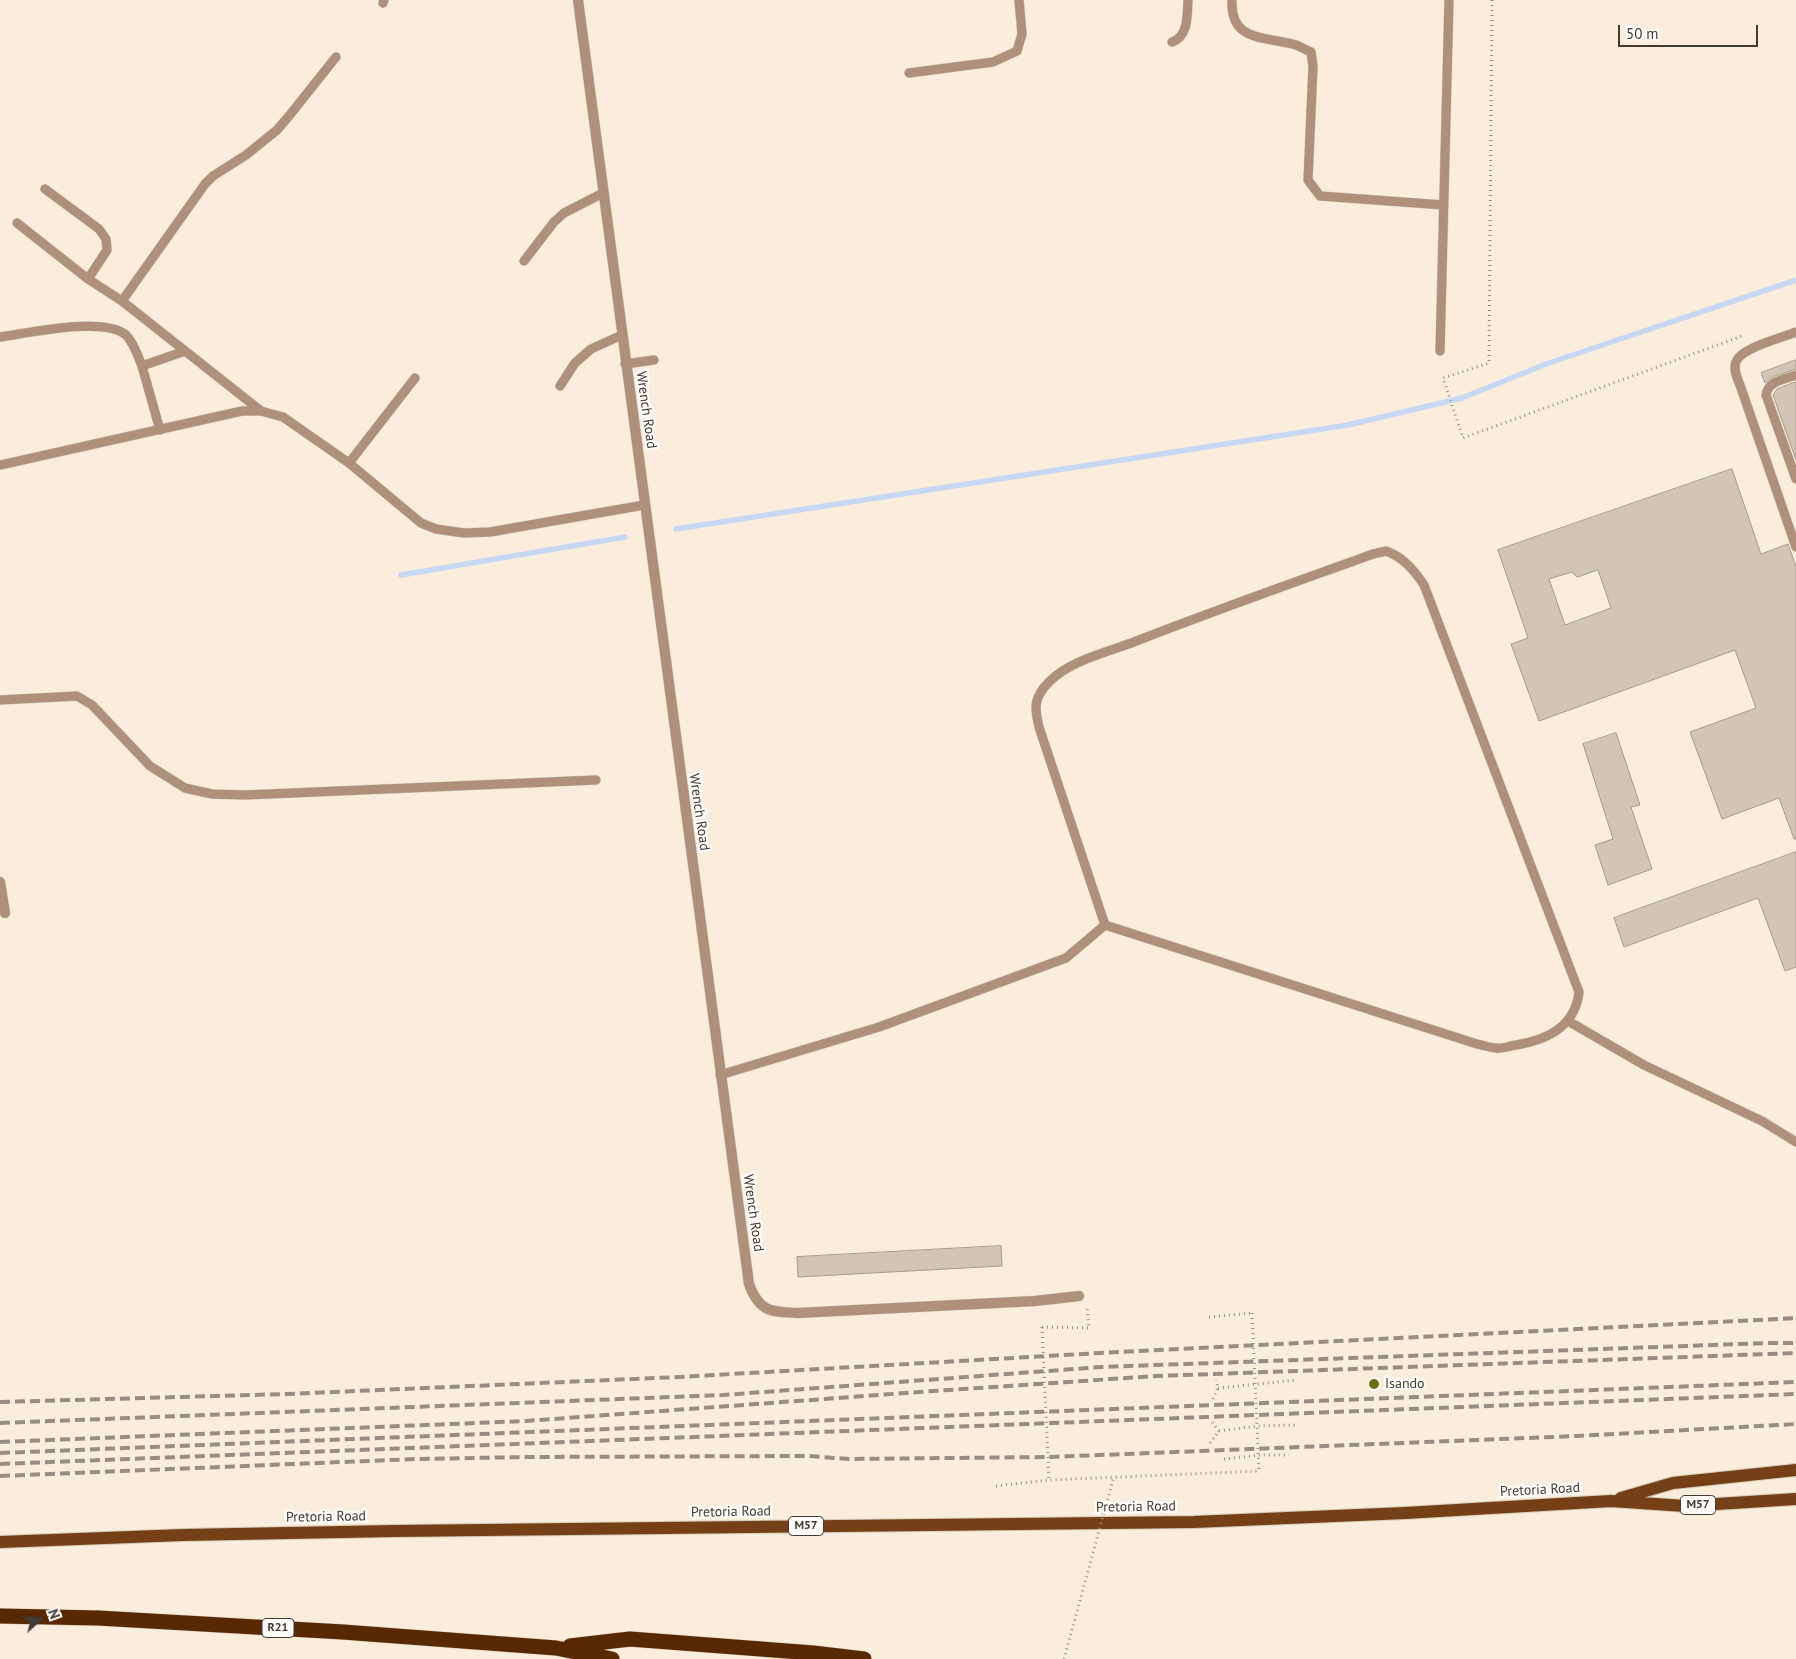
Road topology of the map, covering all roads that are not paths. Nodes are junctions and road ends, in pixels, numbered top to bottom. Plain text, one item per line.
1 (578, 0) edge
2 (1018, 0) edge
3 (1188, 0) edge
4 (1232, 0) edge
5 (1449, 0) edge
6 (1172, 42) dead end
7 (336, 57) dead end
8 (909, 73) dead end
9 (44, 189) dead end
10 (603, 194) junction
11 (1444, 204) junction
12 (17, 222) dead end
13 (524, 261) dead end
14 (88, 279) junction
15 (122, 301) junction
16 (1796, 332) edge
17 (622, 335) junction
18 (0, 337) edge
19 (185, 351) junction
20 (1440, 351) dead end
21 (654, 360) dead end
22 (626, 364) junction
23 (142, 366) junction
24 (1796, 376) edge
25 (416, 378) dead end
26 (560, 386) dead end
27 (261, 411) junction
28 (160, 430) junction
29 (349, 463) junction
30 (0, 465) edge
31 (1796, 479) edge
32 (644, 505) junction
33 (1796, 547) edge
34 (0, 700) edge
35 (596, 780) dead end
36 (0, 882) edge
37 (5, 913) dead end
38 (1105, 925) junction
39 (1568, 1021) junction
40 (720, 1075) junction
41 (1796, 1142) edge
42 (1079, 1296) road end
43 (1796, 1470) edge
44 (1796, 1499) edge
45 (1611, 1501) junction
46 (0, 1542) edge
47 (0, 1616) edge
48 (556, 1648) junction
49 (612, 1659) edge
50 (864, 1659) edge

1 - 10 street, Wrench Road
2 - 8 lane
3 - 6 lane
4 - 11 lane
5 - 11 lane
7 - 15 lane
9 - 14 lane
10 - 13 lane
10 - 17 street, Wrench Road
11 - 20 lane
12 - 14 lane
14 - 15 lane
15 - 19 lane
16 - 33 lane
17 - 22 street, Wrench Road
17 - 26 lane
18 - 23 lane
19 - 23 lane
19 - 27 lane
21 - 22 lane
22 - 32 street, Wrench Road
23 - 28 lane
24 - 31 lane
25 - 29 lane
27 - 28 lane
27 - 29 lane
28 - 30 lane
29 - 32 lane
32 - 40 street, Wrench Road
34 - 35 lane
36 - 37 street
38 - 39 lane
38 - 39 lane
38 - 40 lane
39 - 41 lane
40 - 42 street, Wrench Road
43 - 45 main road, Pretoria Road / M57
44 - 45 main road, Pretoria Road / M57
45 - 46 main road, Pretoria Road / M57
47 - 48 highway, R21
48 - 49 highway, R21
48 - 50 highway

